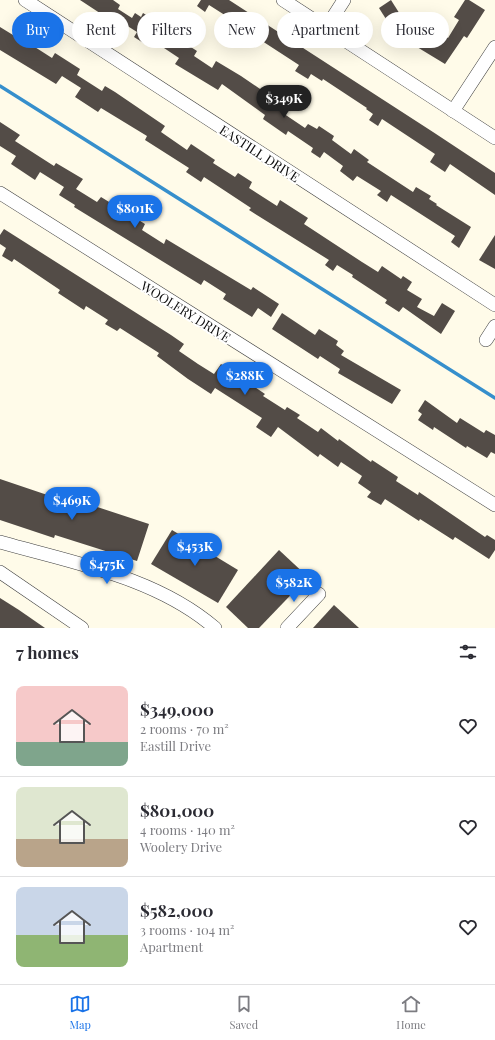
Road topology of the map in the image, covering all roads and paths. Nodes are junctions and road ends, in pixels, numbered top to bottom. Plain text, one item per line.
1 (25, 0) edge
2 (283, 0) edge
3 (344, 0) edge
4 (301, 12) edge
5 (336, 12) edge
6 (495, 47) edge
7 (357, 48) edge
8 (453, 111) junction
9 (495, 138) edge
10 (0, 193) edge
11 (495, 305) edge
12 (495, 326) edge
13 (486, 340) dead end
14 (495, 505) edge
15 (0, 542) edge
16 (0, 572) edge
17 (319, 594) dead end
18 (82, 628) edge
19 (215, 628) edge
20 (287, 628) edge

1 - 11 street, EASTILL DRIVE
2 - 4 street
3 - 5 street
6 - 8 street
7 - 8 street
8 - 9 street
10 - 14 street, WOOLERY DRIVE
12 - 13 street
15 - 19 street
16 - 18 street
17 - 20 street

